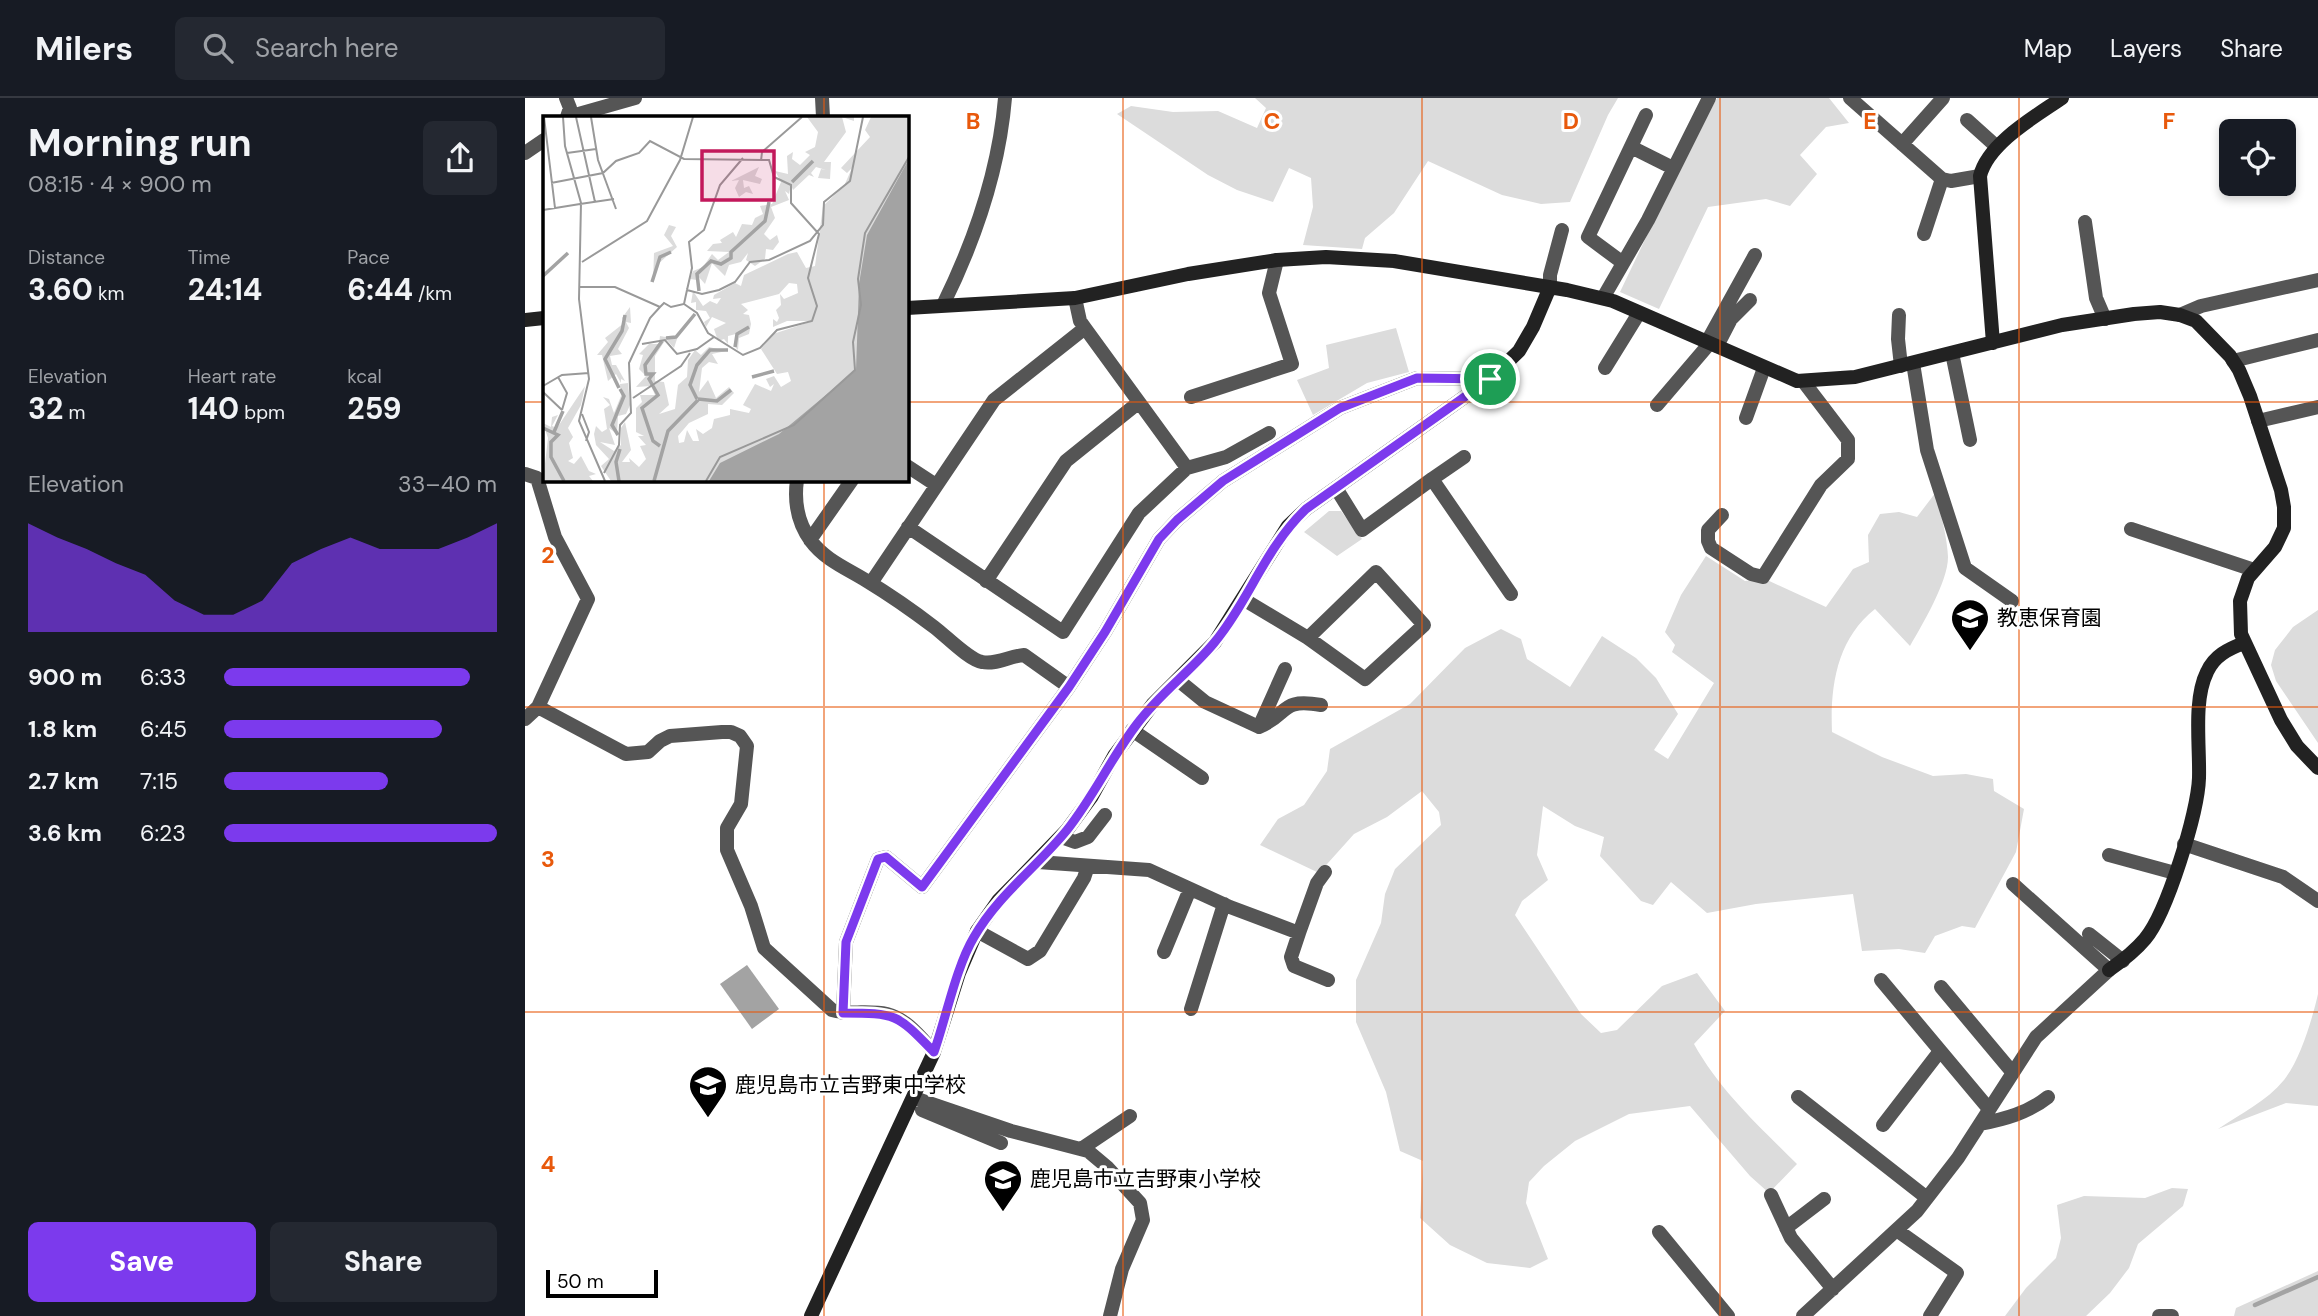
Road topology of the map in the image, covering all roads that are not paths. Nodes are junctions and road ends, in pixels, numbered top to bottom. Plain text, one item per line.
1 (566, 98) edge
2 (635, 98) edge
3 (822, 98) edge
4 (1005, 98) edge
5 (1709, 98) edge
6 (1850, 98) edge
7 (1943, 98) edge
8 (2062, 98) edge
9 (1646, 115) dead end
10 (568, 116) edge
11 (572, 116) edge
12 (823, 116) edge
13 (1967, 120) dead end
14 (543, 141) edge
15 (1902, 144) junction
16 (1631, 147) junction
17 (1997, 147) junction
18 (525, 153) edge
19 (1672, 168) junction
20 (1980, 176) junction
21 (1942, 179) junction
22 (2085, 222) dead end
23 (1562, 230) dead end
24 (1924, 234) dead end
25 (1755, 255) dead end
26 (1277, 260) junction
27 (1623, 262) junction
28 (2318, 279) edge
29 (1550, 288) junction
30 (1075, 298) junction
31 (1603, 298) junction
32 (1750, 300) dead end
33 (943, 305) junction
34 (908, 308) edge
35 (1639, 313) junction
36 (1899, 315) dead end
37 (2180, 315) junction
38 (543, 318) edge
39 (2105, 319) junction
40 (525, 320) edge
41 (1085, 328) junction
42 (2318, 340) edge
43 (1993, 343) junction
44 (1711, 344) junction
45 (1952, 353) junction
46 (2233, 361) junction
47 (1907, 365) junction
48 (1605, 368) dead end
49 (1764, 368) junction
50 (1490, 379) junction
51 (1803, 381) junction
52 (1191, 397) dead end
53 (1138, 403) junction
54 (1657, 405) dead end
55 (2318, 407) edge
56 (1746, 418) dead end
57 (2258, 421) junction
58 (1269, 433) dead end
59 (1970, 440) dead end
60 (1464, 457) dead end
61 (908, 467) edge
62 (1187, 468) junction
63 (525, 474) edge
64 (1432, 479) junction
65 (797, 481) edge
66 (851, 481) edge
67 (936, 485) junction
68 (1336, 488) junction
69 (1722, 515) dead end
70 (908, 527) junction
71 (2131, 529) dead end
72 (810, 540) junction
73 (2254, 570) junction
74 (986, 581) junction
75 (871, 583) junction
76 (1511, 594) dead end
77 (1243, 599) junction
78 (2012, 601) dead end
79 (1308, 638) junction
80 (2244, 643) junction
81 (1285, 669) dead end
82 (1178, 680) junction
83 (1069, 687) junction
84 (1321, 705) dead end
85 (538, 707) junction
86 (525, 719) edge
87 (1259, 727) junction
88 (1132, 730) junction
89 (2318, 768) edge
90 (1202, 778) dead end
91 (1105, 814) dead end
92 (1061, 837) junction
93 (2184, 844) junction
94 (2109, 855) dead end
95 (1038, 862) junction
96 (1088, 866) junction
97 (1325, 872) dead end
98 (2175, 873) junction
99 (2013, 884) dead end
100 (1190, 889) junction
101 (2318, 901) edge
102 (1224, 904) junction
103 (977, 931) junction
104 (1299, 933) junction
105 (2089, 934) dead end
106 (1164, 952) dead end
107 (2123, 961) junction
108 (2109, 970) junction
109 (1328, 980) dead end
110 (1881, 980) dead end
111 (1941, 987) dead end
112 (1191, 1009) dead end
113 (843, 1013) junction
114 (1940, 1051) junction
115 (934, 1052) junction
116 (2013, 1073) junction
117 (1798, 1097) dead end
118 (2048, 1097) dead end
119 (912, 1102) junction
120 (1989, 1109) junction
121 (1130, 1116) dead end
122 (1980, 1124) junction
123 (1883, 1125) dead end
124 (1000, 1143) dead end
125 (1080, 1149) junction
126 (1771, 1195) dead end
127 (1927, 1198) junction
128 (1824, 1199) dead end
129 (1786, 1228) junction
130 (1898, 1231) junction
131 (1659, 1232) dead end
132 (1833, 1289) junction
133 (811, 1316) edge
134 (1110, 1316) edge
135 (1728, 1316) edge
136 (1803, 1316) edge
137 (1930, 1316) edge
138 (2159, 1316) edge
139 (2172, 1316) edge

1 - 10 street
2 - 11 street
3 - 12 street
4 - 33 street
5 - 19 street
6 - 15 street
7 - 15 street
8 - 17 street
9 - 16 street
13 - 17 street
14 - 18 street
15 - 21 street
16 - 19 street
16 - 27 street
17 - 20 street
19 - 27 street
20 - 21 street
20 - 43 street
21 - 24 street
22 - 39 street
23 - 29 street
25 - 44 street
26 - 29 street
26 - 30 street
26 - 52 street
27 - 31 street
28 - 37 street
29 - 31 street
29 - 50 street
30 - 33 street
30 - 41 street
31 - 35 street
32 - 44 street
33 - 34 street
35 - 44 street
35 - 48 street
36 - 47 street
37 - 39 street
37 - 46 street
38 - 40 street
39 - 43 street
41 - 53 street
41 - 67 street
42 - 46 street
43 - 45 street
44 - 49 street
44 - 54 street
45 - 47 street
45 - 59 street
46 - 57 street
47 - 51 street
47 - 78 street
49 - 51 street
49 - 56 street
50 - 68 street
50 - 83 street
51 - 69 street
53 - 62 street
53 - 74 street
55 - 57 street
57 - 73 street
58 - 62 street
60 - 64 street
61 - 67 street
62 - 74 street
63 - 85 street
64 - 68 street
64 - 76 street
65 - 72 street
66 - 72 street
67 - 70 street
68 - 77 street
70 - 74 street
70 - 75 street
71 - 73 street
72 - 75 street
73 - 80 street
75 - 83 street
77 - 79 street
77 - 82 street
79 - 79 street
80 - 89 street
80 - 93 street
81 - 87 street
82 - 87 street
82 - 88 street
83 - 113 street
84 - 87 street
85 - 86 street
85 - 113 street
88 - 90 street
88 - 92 street
91 - 92 street
92 - 95 street
93 - 98 street
93 - 101 street
94 - 98 street
95 - 96 street
95 - 103 street
96 - 100 street
96 - 103 street
97 - 104 street
98 - 107 street
99 - 108 street
100 - 102 street
100 - 106 street
102 - 104 street
102 - 112 street
103 - 115 street
104 - 109 street
105 - 107 street
107 - 108 street
108 - 116 street
110 - 114 street
111 - 116 street
113 - 115 street
114 - 120 street
114 - 123 street
115 - 119 street
116 - 120 street
117 - 127 street
118 - 122 street
119 - 124 street
119 - 125 street
119 - 133 street
120 - 122 street
121 - 125 street
122 - 127 street
125 - 134 street
126 - 129 street
127 - 130 street
128 - 129 street
129 - 132 street
130 - 132 street
130 - 137 street
131 - 135 street
132 - 136 street
138 - 139 street

